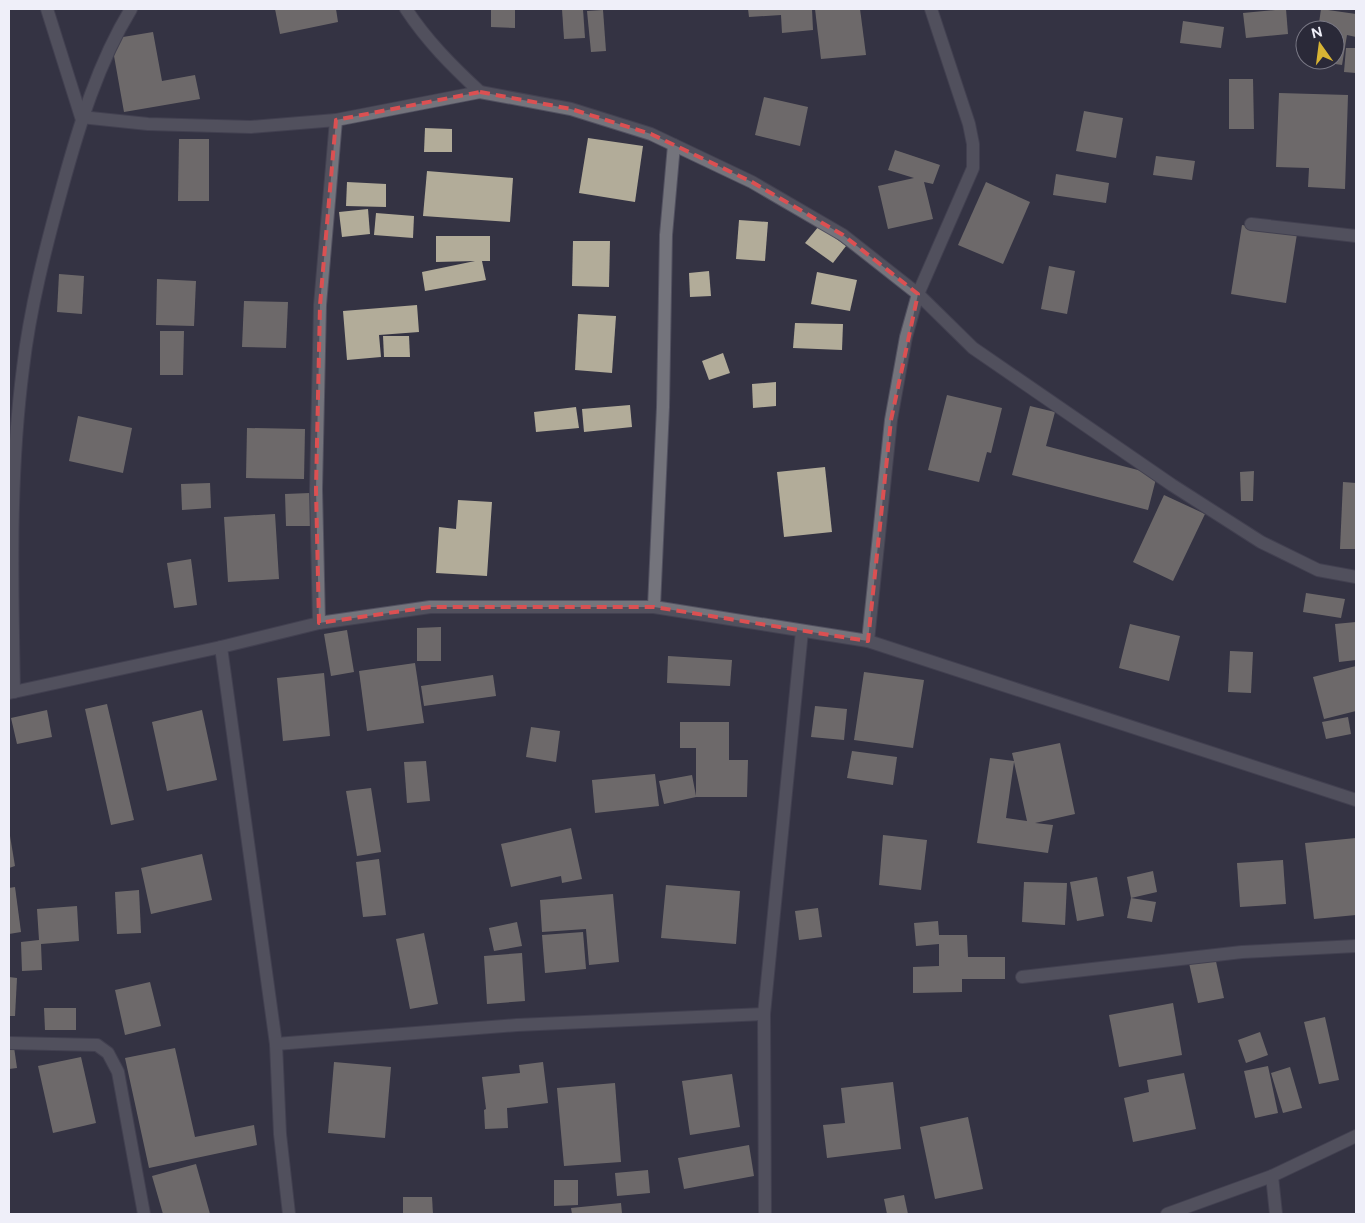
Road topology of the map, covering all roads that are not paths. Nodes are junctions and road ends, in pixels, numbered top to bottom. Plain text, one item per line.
1 (47, 9) edge
2 (131, 9) edge
3 (406, 9) edge
4 (931, 9) edge
5 (480, 92) junction
6 (81, 117) junction
7 (336, 120) junction
8 (674, 145) junction
9 (1251, 224) dead end
10 (1356, 236) edge
11 (918, 294) junction
12 (1356, 578) edge
13 (654, 607) junction
14 (319, 623) junction
15 (802, 631) junction
16 (868, 641) junction
17 (221, 647) junction
18 (12, 693) edge
19 (1356, 800) edge
20 (1356, 946) edge
21 (1022, 977) dead end
22 (764, 1014) junction
23 (9, 1043) edge
24 (276, 1044) junction
25 (1356, 1136) edge
26 (1272, 1176) junction
27 (144, 1214) edge
28 (289, 1214) edge
29 (765, 1214) edge
30 (1167, 1214) edge
31 (1276, 1214) edge

1 - 6 street
2 - 6 street
3 - 5 street
4 - 11 street
5 - 7 street
5 - 8 street
6 - 7 street
6 - 18 street
7 - 14 street
8 - 11 street
8 - 13 street
9 - 10 street
11 - 12 street
11 - 16 street
13 - 14 street
13 - 15 street
14 - 17 street
15 - 16 street
15 - 22 street
16 - 19 street
17 - 18 street
17 - 24 street
20 - 21 street
22 - 24 street
22 - 29 street
23 - 27 street
24 - 28 street
25 - 26 street
26 - 30 street
26 - 31 street

